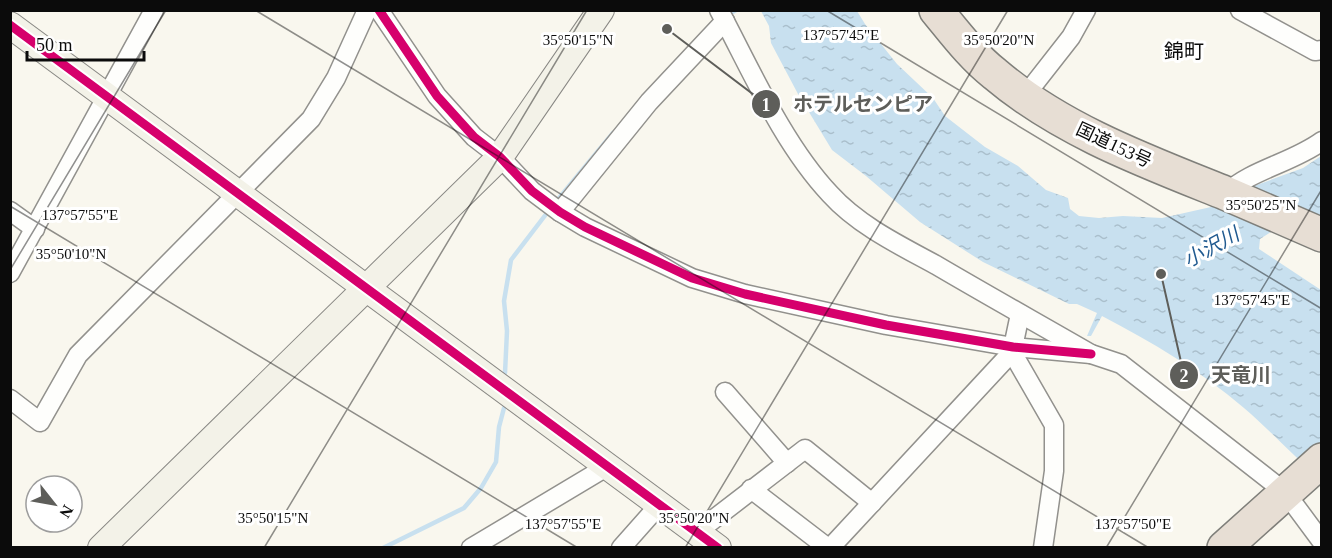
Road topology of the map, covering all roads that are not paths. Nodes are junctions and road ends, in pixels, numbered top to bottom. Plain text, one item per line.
1 (154, 10) edge
2 (367, 10) edge
3 (379, 10) edge
4 (601, 10) edge
5 (936, 10) edge
6 (1086, 10) edge
7 (1240, 10) edge
8 (722, 16) edge
9 (10, 25) edge
10 (1322, 50) edge
11 (1024, 97) junction
12 (108, 98) junction
13 (1322, 141) edge
14 (500, 157) junction
15 (237, 193) junction
16 (1231, 196) junction
17 (10, 212) edge
18 (560, 212) junction
19 (35, 229) junction
20 (1322, 235) edge
21 (10, 273) edge
22 (366, 288) junction
23 (1020, 314) junction
24 (1013, 349) junction
25 (1091, 354) junction
26 (725, 392) dead end
27 (10, 399) edge
28 (1322, 460) edge
29 (787, 463) junction
30 (608, 466) junction
31 (1291, 487) junction
32 (751, 489) junction
33 (872, 503) junction
34 (660, 504) junction
35 (697, 532) junction
36 (1322, 542) edge
37 (101, 548) edge
38 (471, 548) edge
39 (621, 548) edge
40 (718, 548) edge
41 (829, 548) edge
42 (1042, 548) edge
43 (1224, 548) edge

1 - 12 street
2 - 15 street
3 - 14 street
4 - 14 street
5 - 11 highway, 国道153号
6 - 11 street
7 - 10 street
8 - 18 street
8 - 23 street
9 - 12 street
11 - 16 highway, 国道153号
12 - 15 street
12 - 19 street
13 - 16 street
14 - 18 street
14 - 22 street
15 - 22 street
15 - 27 street
16 - 20 highway, 国道153号
17 - 19 street
18 - 24 street
19 - 21 street
22 - 30 street
22 - 37 street
23 - 24 street
23 - 25 street
24 - 25 street
24 - 33 street
24 - 42 street
25 - 31 street
26 - 29 street
28 - 31 highway
29 - 32 street
29 - 33 street
30 - 34 street
30 - 38 street
31 - 36 street
31 - 43 highway
32 - 35 street
32 - 41 street
33 - 41 street
34 - 35 street
34 - 39 street
35 - 40 street

